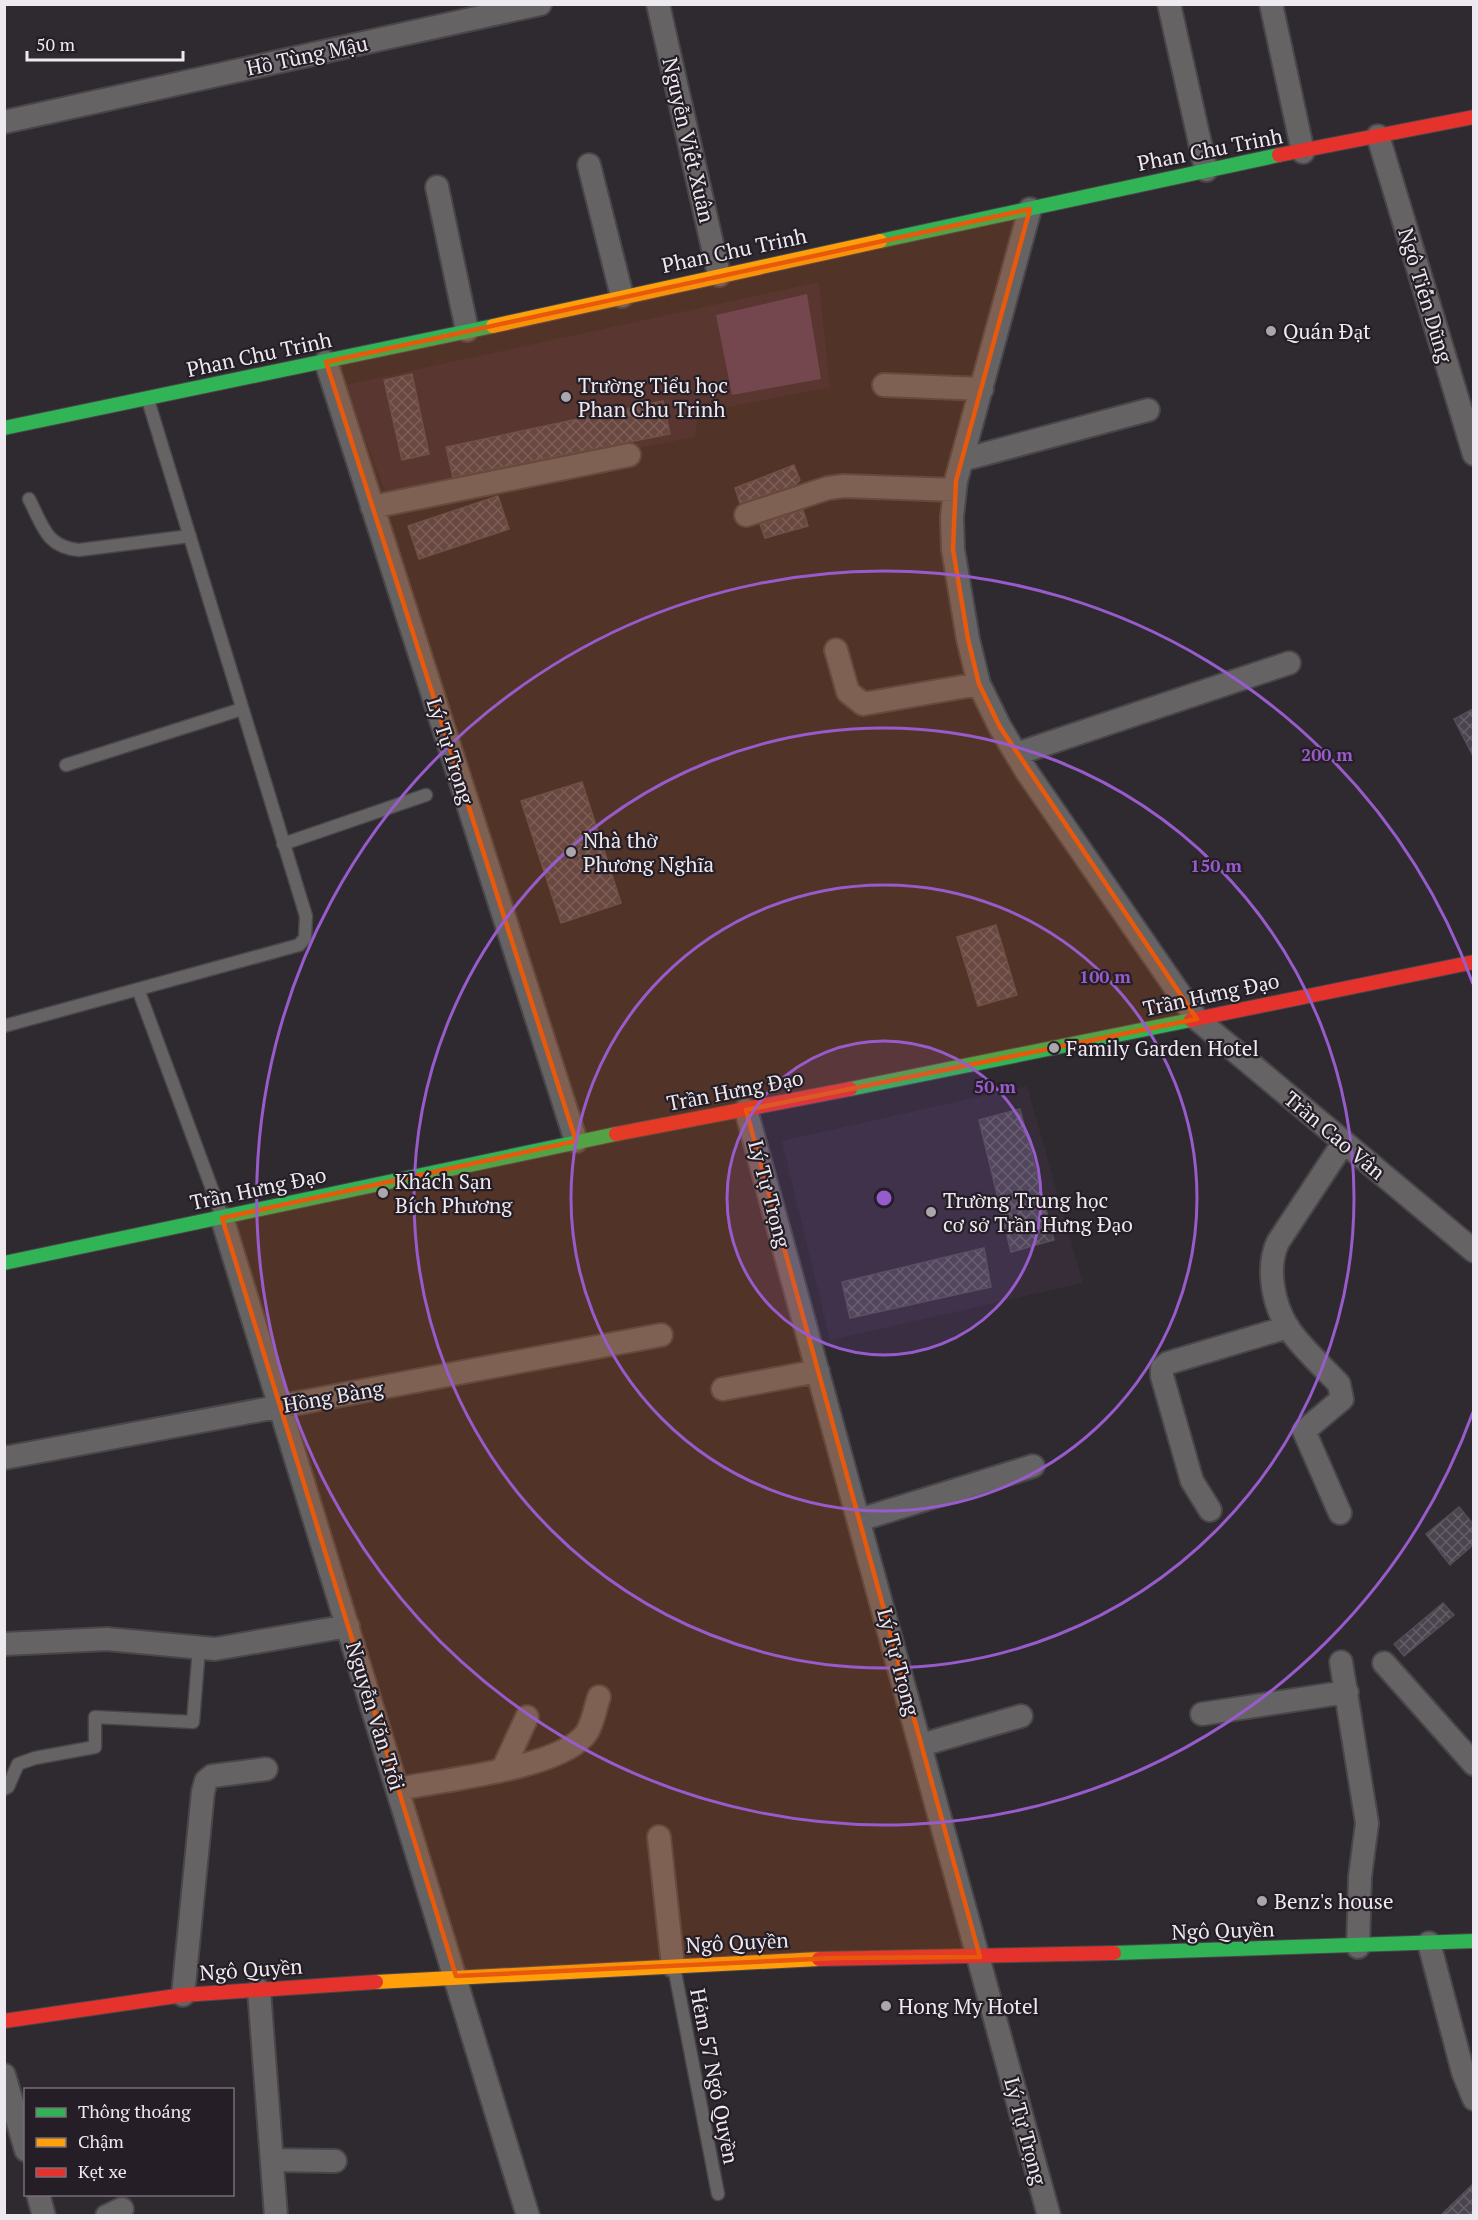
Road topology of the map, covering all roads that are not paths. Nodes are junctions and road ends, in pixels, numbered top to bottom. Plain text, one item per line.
1 (540, 4) edge
2 (658, 4) edge
3 (1169, 4) edge
4 (1271, 4) edge
5 (1473, 117) edge
6 (4, 122) edge
7 (1378, 136) junction
8 (1304, 152) junction
9 (589, 165) dead end
10 (1206, 170) junction
11 (436, 187) dead end
12 (1030, 209) junction
13 (719, 275) junction
14 (622, 297) junction
15 (467, 330) junction
16 (326, 362) junction
17 (884, 385) dead end
18 (981, 389) junction
19 (148, 400) junction
20 (1148, 410) dead end
21 (5, 427) edge
22 (1473, 454) edge
23 (629, 455) dead end
24 (962, 460) junction
25 (955, 490) junction
26 (29, 499) dead end
27 (372, 507) junction
28 (746, 515) dead end
29 (190, 536) junction
30 (836, 651) dead end
31 (1289, 663) dead end
32 (979, 684) junction
33 (242, 709) junction
34 (1016, 754) junction
35 (66, 765) dead end
36 (426, 795) dead end
37 (283, 844) junction
38 (1473, 962) edge
39 (138, 989) junction
40 (1197, 1019) junction
41 (4, 1026) edge
42 (746, 1110) junction
43 (576, 1141) junction
44 (1344, 1142) junction
45 (222, 1218) junction
46 (1473, 1251) edge
47 (4, 1263) edge
48 (1288, 1327) junction
49 (661, 1335) dead end
50 (818, 1371) junction
51 (723, 1389) dead end
52 (280, 1406) junction
53 (4, 1458) edge
54 (1033, 1466) dead end
55 (1210, 1510) dead end
56 (1340, 1513) dead end
57 (859, 1520) junction
58 (348, 1626) junction
59 (4, 1644) edge
60 (199, 1648) junction
61 (1341, 1662) dead end
62 (1384, 1663) dead end
63 (1347, 1692) junction
64 (599, 1697) dead end
65 (1202, 1714) dead end
66 (1021, 1716) dead end
67 (527, 1717) dead end
68 (921, 1745) junction
69 (1473, 1764) edge
70 (503, 1769) junction
71 (266, 1770) dead end
72 (4, 1789) edge
73 (398, 1789) junction
74 (659, 1837) dead end
75 (1473, 1941) edge
76 (1429, 1943) junction
77 (1358, 1947) junction
78 (980, 1957) junction
79 (673, 1966) junction
80 (456, 1976) junction
81 (259, 1990) junction
82 (183, 1995) junction
83 (4, 2021) edge
84 (4, 2075) edge
85 (1473, 2099) edge
86 (24, 2143) edge
87 (272, 2160) junction
88 (335, 2161) dead end
89 (718, 2194) dead end
90 (39, 2196) edge
91 (44, 2216) edge
92 (276, 2216) edge
93 (528, 2216) edge
94 (1049, 2216) edge

1 - 6 street, Hồ Tùng Mậu
2 - 13 street, Nguyễn Viết Xuân
3 - 10 street
4 - 8 street
5 - 7 street, Phan Chu Trinh
7 - 8 street, Phan Chu Trinh
7 - 22 street, Ngô Tiến Dũng
8 - 10 street, Phan Chu Trinh
9 - 14 street
10 - 12 street, Phan Chu Trinh
11 - 15 street
12 - 13 street, Phan Chu Trinh
12 - 18 street, Trần Cao Vân
13 - 14 street, Phan Chu Trinh
14 - 15 street, Phan Chu Trinh
15 - 16 street, Phan Chu Trinh
16 - 19 street, Phan Chu Trinh
16 - 27 street, Lý Tự Trọng
17 - 18 street
18 - 24 street, Trần Cao Vân
19 - 21 street, Phan Chu Trinh
19 - 29 lane
20 - 24 street
23 - 27 street
24 - 25 street, Trần Cao Vân
25 - 28 street
25 - 32 street, Trần Cao Vân
26 - 29 lane
27 - 43 street, Lý Tự Trọng
29 - 33 lane
30 - 32 street
31 - 34 street
32 - 34 street, Trần Cao Vân
33 - 35 lane
33 - 37 lane
34 - 40 street, Trần Cao Vân
36 - 37 lane
37 - 39 lane
38 - 40 street, Trần Hưng Đạo
39 - 41 lane
39 - 45 lane
40 - 42 street, Trần Hưng Đạo
40 - 44 street, Trần Cao Vân
42 - 43 street, Trần Hưng Đạo
42 - 50 street, Lý Tự Trọng
43 - 45 street, Trần Hưng Đạo
44 - 46 street, Trần Cao Vân
44 - 48 street
45 - 47 street, Trần Hưng Đạo
45 - 52 street, Nguyễn Văn Trỗi
48 - 55 street
48 - 56 street
49 - 52 street, Hồng Bàng
50 - 51 street
50 - 57 street, Lý Tự Trọng
52 - 53 street, Hồng Bàng
52 - 58 street, Nguyễn Văn Trỗi
54 - 57 street
57 - 68 street, Lý Tự Trọng
58 - 60 street
58 - 73 street, Nguyễn Văn Trỗi
59 - 60 street
60 - 72 lane
61 - 63 street
62 - 69 street
63 - 65 street
63 - 77 street
64 - 70 street
66 - 68 street
67 - 70 street
68 - 78 street, Lý Tự Trọng
70 - 73 street
71 - 82 street
73 - 80 street, Nguyễn Văn Trỗi
74 - 79 street
75 - 76 street, Ngô Quyền
76 - 77 street, Ngô Quyền
76 - 85 street
77 - 78 street, Ngô Quyền
78 - 79 street, Ngô Quyền
78 - 94 street, Lý Tự Trọng
79 - 80 street, Ngô Quyền
79 - 89 lane, Hẻm 57 Ngô Quyền
80 - 81 street, Ngô Quyền
80 - 93 street, Nguyễn Văn Trỗi
81 - 82 street, Ngô Quyền
81 - 87 street
82 - 83 street, Ngô Quyền
84 - 86 street
87 - 88 street
87 - 92 street
90 - 91 street

